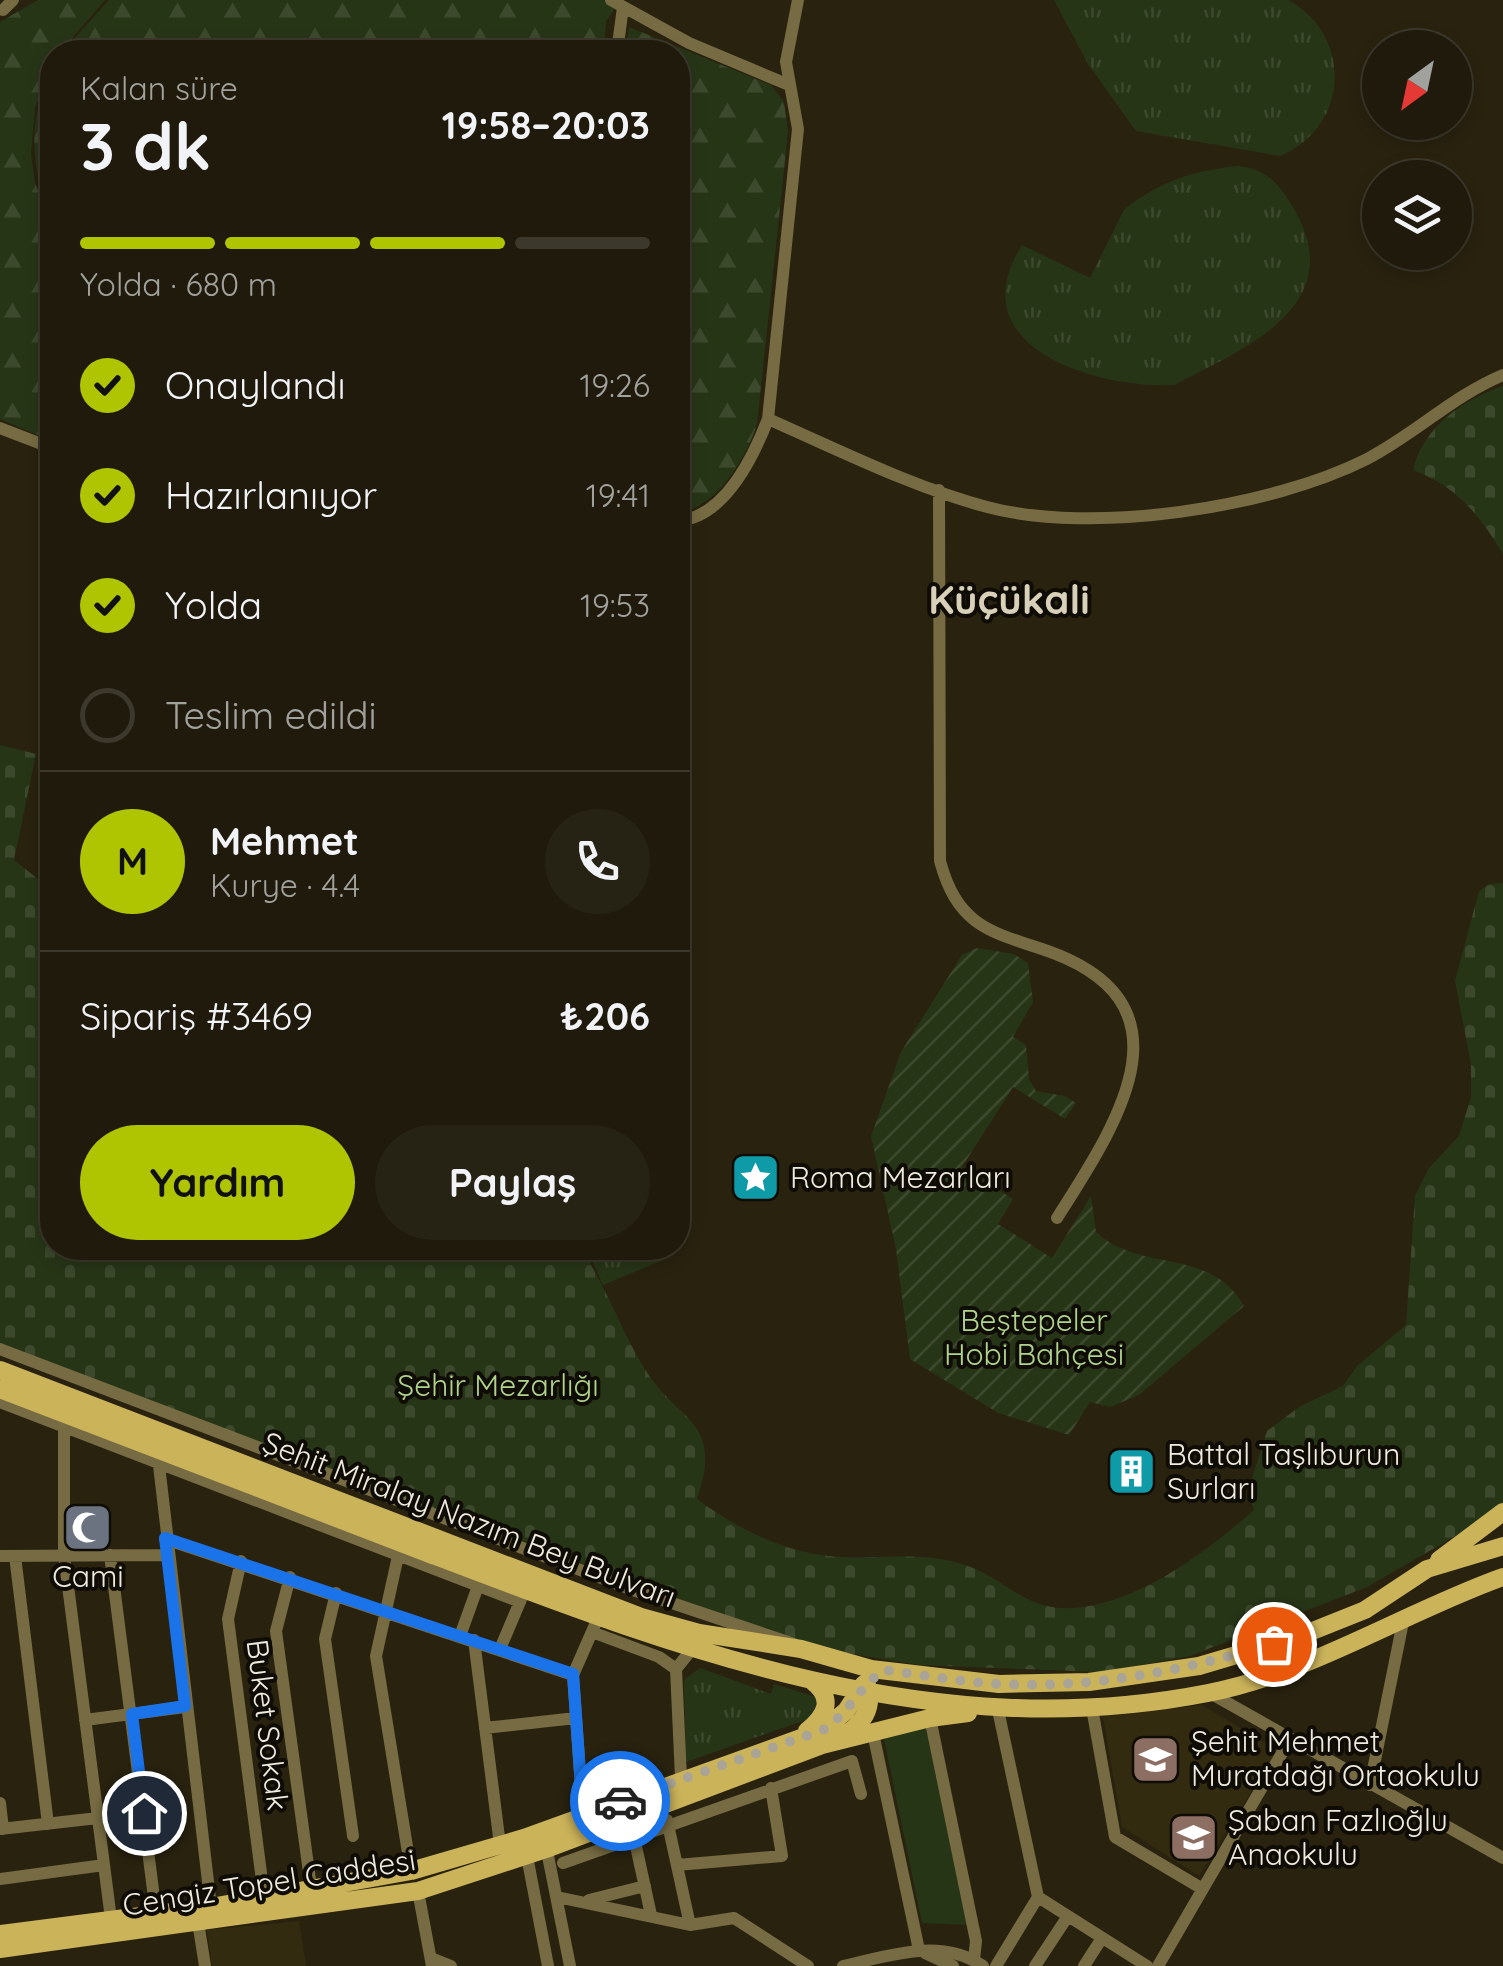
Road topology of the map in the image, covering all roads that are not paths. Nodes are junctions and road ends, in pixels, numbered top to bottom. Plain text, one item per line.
1 (798, 0) edge
2 (617, 3) edge
3 (617, 40) edge
4 (684, 40) edge
5 (690, 43) edge
6 (789, 85) junction
7 (1503, 375) edge
8 (768, 419) junction
9 (0, 428) edge
10 (40, 443) edge
11 (939, 490) junction
12 (690, 518) edge
13 (1057, 1218) dead end
14 (0, 1349) edge
15 (0, 1370) edge
16 (0, 1389) edge
17 (0, 1402) edge
18 (64, 1427) junction
19 (158, 1456) junction
20 (1503, 1512) edge
21 (165, 1538) junction
22 (1503, 1546) edge
23 (64, 1555) junction
24 (110, 1555) junction
25 (167, 1555) junction
26 (8, 1556) edge
27 (398, 1556) junction
28 (241, 1560) junction
29 (1427, 1569) junction
30 (1503, 1576) edge
31 (290, 1577) junction
32 (478, 1586) junction
33 (336, 1593) junction
34 (522, 1596) junction
35 (385, 1610) junction
36 (1404, 1617) junction
37 (595, 1625) junction
38 (460, 1636) junction
39 (474, 1640) junction
40 (800, 1648) junction
41 (500, 1649) junction
42 (692, 1649) junction
43 (676, 1668) junction
44 (573, 1674) junction
45 (812, 1681) junction
46 (863, 1683) junction
47 (1210, 1693) junction
48 (185, 1706) junction
49 (1092, 1708) junction
50 (998, 1710) junction
51 (132, 1714) junction
52 (576, 1718) junction
53 (930, 1718) junction
54 (85, 1720) junction
55 (485, 1728) junction
56 (873, 1733) junction
57 (798, 1738) junction
58 (1289, 1742) junction
59 (822, 1745) junction
60 (681, 1778) junction
61 (1370, 1785) junction
62 (771, 1788) junction
63 (861, 1794) dead end
64 (0, 1802) edge
65 (661, 1804) junction
66 (583, 1815) junction
67 (98, 1818) junction
68 (48, 1824) junction
69 (669, 1825) junction
70 (2, 1829) edge
71 (353, 1836) dead end
72 (634, 1837) junction
73 (544, 1840) junction
74 (500, 1845) junction
75 (525, 1847) junction
76 (1503, 1854) edge
77 (563, 1864) dead end
78 (678, 1865) junction
79 (104, 1866) junction
80 (411, 1872) junction
81 (0, 1879) edge
82 (644, 1886) junction
83 (311, 1887) junction
84 (1200, 1888) junction
85 (418, 1891) junction
86 (264, 1896) junction
87 (1038, 1897) junction
88 (556, 1898) junction
89 (580, 1902) junction
90 (211, 1907) junction
91 (156, 1912) junction
92 (651, 1916) junction
93 (1068, 1916) junction
94 (111, 1919) junction
95 (198, 1922) junction
96 (690, 1924) junction
97 (0, 1934) edge
98 (1102, 1938) junction
99 (0, 1949) edge
100 (918, 1950) junction
101 (432, 1962) edge
102 (978, 1963) edge
103 (205, 1966) edge
104 (450, 1966) edge
105 (548, 1966) edge
106 (570, 1966) edge
107 (808, 1966) edge
108 (843, 1966) edge
109 (953, 1966) edge
110 (996, 1966) edge
111 (1035, 1966) edge
112 (1084, 1966) edge
113 (1147, 1966) edge
114 (1158, 1966) edge

1 - 6 street
2 - 3 street
2 - 4 street
5 - 6 street
6 - 8 street
7 - 11 street
8 - 11 street
8 - 12 street
9 - 10 street
11 - 13 street
14 - 40 street
15 - 40 main road, Şehit Miralay Nazım Bey Bulvarı
16 - 19 main road, Şehit Miralay Nazım Bey Bulvarı
17 - 18 street
18 - 19 street
18 - 23 street
19 - 21 street
19 - 27 street
19 - 34 main road, Şehit Miralay Nazım Bey Bulvarı
20 - 29 main road
21 - 25 street
21 - 28 street
22 - 29 main road, Şehit Miralay Nazım Bey Bulvarı
23 - 24 street
23 - 26 street
23 - 54 street
24 - 25 street
24 - 51 street
25 - 48 street
26 - 68 street
27 - 32 street
27 - 35 street
28 - 31 street
28 - 86 street, Buket Sokak
29 - 46 main road, Şehit Miralay Nazım Bey Bulvarı
30 - 36 main road, Şehit Miralay Nazım Bey Bulvarı
31 - 33 street
31 - 83 street
32 - 34 street
32 - 38 street
33 - 35 street
33 - 71 street
34 - 37 main road, Şehit Miralay Nazım Bey Bulvarı
34 - 41 street
35 - 38 street
35 - 80 street
36 - 47 main road, Şehit Miralay Nazım Bey Bulvarı
36 - 61 street
37 - 42 main road, Şehit Miralay Nazım Bey Bulvarı
37 - 43 street
37 - 44 street
38 - 39 street
39 - 41 street
39 - 55 street
40 - 46 main road, Şehit Miralay Nazım Bey Bulvarı
41 - 44 street
42 - 43 street
42 - 45 main road, Şehit Miralay Nazım Bey Bulvarı
43 - 60 street
44 - 52 street
45 - 46 main road, Şehit Miralay Nazım Bey Bulvarı
45 - 57 main road
46 - 50 main road, Şehit Miralay Nazım Bey Bulvarı
46 - 57 main road, Cengiz Topel Caddesi
46 - 59 main road
47 - 49 main road, Şehit Miralay Nazım Bey Bulvarı
47 - 58 street
48 - 51 street
48 - 90 street
49 - 50 main road, Şehit Miralay Nazım Bey Bulvarı
49 - 84 street
50 - 53 main road, Cengiz Topel Caddesi
50 - 87 street
51 - 54 street
51 - 91 street
52 - 55 street
52 - 66 street
53 - 56 main road, Cengiz Topel Caddesi
53 - 102 street
54 - 67 street
55 - 74 street
56 - 59 main road, Cengiz Topel Caddesi
56 - 100 street
57 - 60 main road, Cengiz Topel Caddesi
58 - 61 street
58 - 84 street
59 - 65 main road, Cengiz Topel Caddesi
60 - 66 main road, Cengiz Topel Caddesi
61 - 76 street
62 - 63 street
62 - 69 street
62 - 78 street
64 - 70 street
65 - 69 street
65 - 73 main road, Cengiz Topel Caddesi
66 - 73 main road, Cengiz Topel Caddesi
67 - 68 street
67 - 79 street
68 - 70 street
69 - 72 street
69 - 78 street
72 - 77 street
72 - 82 street
73 - 75 main road, Cengiz Topel Caddesi
73 - 88 street
74 - 75 main road, Cengiz Topel Caddesi
74 - 80 main road, Cengiz Topel Caddesi
75 - 85 main road, Cengiz Topel Caddesi
75 - 105 street
78 - 96 street
79 - 81 street
79 - 94 street
80 - 83 main road, Cengiz Topel Caddesi
82 - 89 street
82 - 92 street
83 - 86 main road, Cengiz Topel Caddesi
84 - 114 street
85 - 95 main road, Cengiz Topel Caddesi
85 - 101 street
86 - 90 main road, Cengiz Topel Caddesi
87 - 93 street
87 - 110 street
88 - 89 street
88 - 106 street
89 - 92 street
90 - 91 main road, Cengiz Topel Caddesi
91 - 94 main road, Cengiz Topel Caddesi
92 - 96 street
93 - 98 street
93 - 111 street
94 - 97 main road, Cengiz Topel Caddesi
95 - 99 main road, Cengiz Topel Caddesi
95 - 103 street
96 - 107 street
98 - 112 street
98 - 113 street
100 - 102 street
100 - 108 street
100 - 109 street
101 - 104 street

